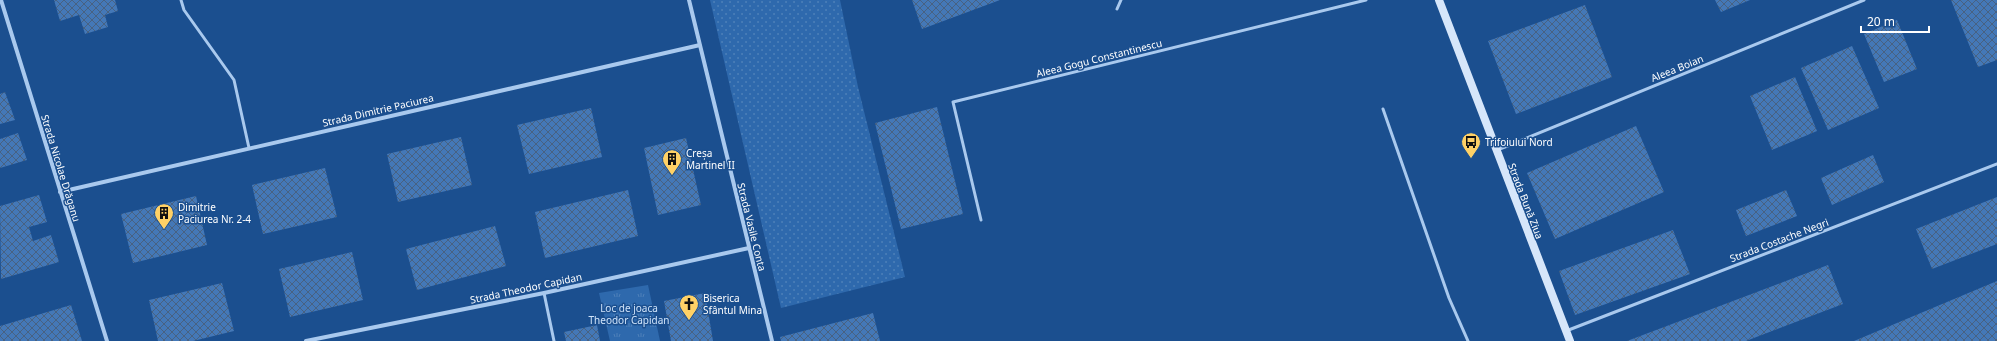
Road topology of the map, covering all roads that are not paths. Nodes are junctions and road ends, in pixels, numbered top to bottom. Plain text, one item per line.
1 (1, 0) edge
2 (181, 0) edge
3 (689, 0) edge
4 (1121, 0) edge
5 (1366, 0) edge
6 (1440, 0) edge
7 (1864, 0) edge
8 (1117, 9) dead end
9 (700, 45) junction
10 (1384, 108) dead end
11 (1512, 144) joint
12 (249, 148) junction
13 (1496, 150) junction
14 (1997, 164) edge
15 (60, 192) junction
16 (981, 220) dead end
17 (750, 248) junction
18 (544, 293) junction
19 (1566, 332) junction
20 (107, 341) edge
21 (306, 341) edge
22 (554, 341) edge
23 (772, 341) edge
24 (1468, 341) edge
25 (1570, 341) edge

1 - 15 street, Strada Nicolae Drăganu
2 - 12 lane
3 - 9 street, Strada Vasile Conta
4 - 8 lane
5 - 16 lane, Aleea Gogu Constantinescu
6 - 13 main road, Strada Bună Ziua
7 - 11 lane, Aleea Boian
9 - 12 street, Strada Dimitrie Paciurea
9 - 17 street, Strada Vasile Conta
10 - 24 lane
11 - 13 street, Aleea Boian
12 - 15 street, Strada Dimitrie Paciurea
13 - 19 main road, Strada Bună Ziua
14 - 19 lane, Strada Costache Negri
15 - 20 street, Strada Nicolae Drăganu
17 - 18 street, Strada Theodor Capidan
17 - 23 street, Strada Vasile Conta
18 - 21 street, Strada Theodor Capidan
18 - 22 lane
19 - 25 main road, Strada Bună Ziua

